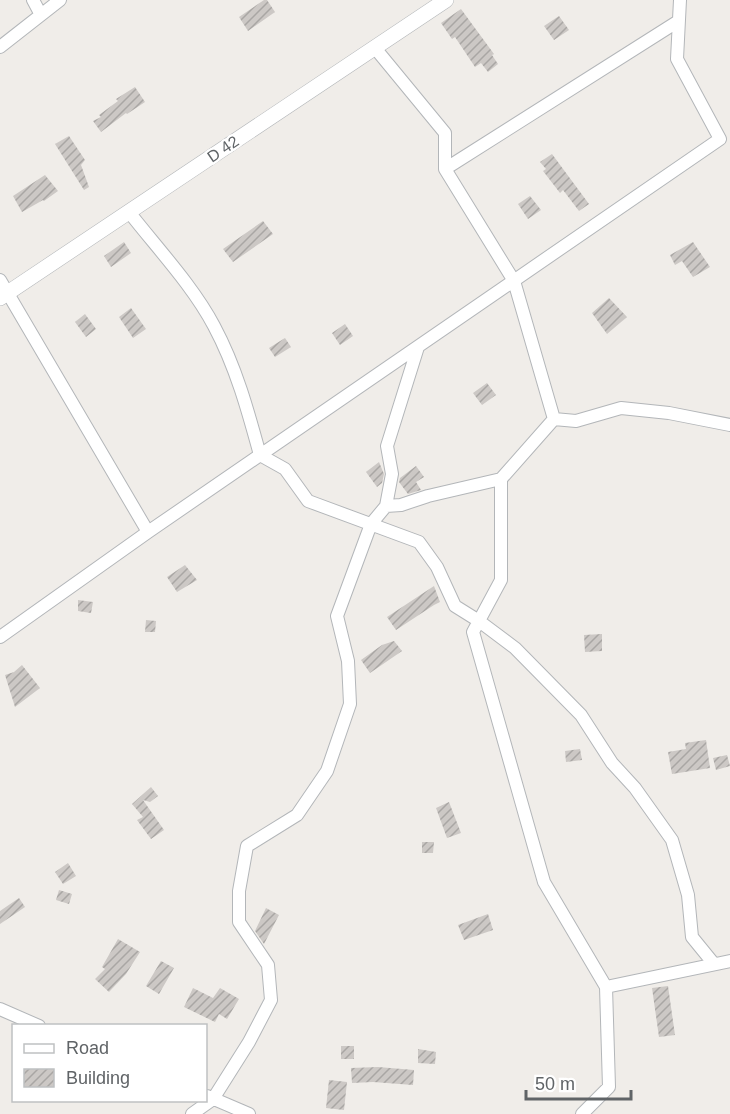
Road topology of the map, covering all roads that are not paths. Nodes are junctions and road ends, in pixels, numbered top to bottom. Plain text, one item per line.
1 (33, 0) edge
2 (60, 0) edge
3 (446, 0) edge
4 (680, 0) edge
5 (41, 15) junction
6 (677, 22) junction
7 (0, 47) edge
8 (375, 48) junction
9 (445, 169) junction
10 (129, 212) junction
11 (514, 281) junction
12 (2, 291) edge
13 (418, 347) junction
14 (554, 419) junction
15 (730, 425) edge
16 (260, 455) junction
17 (501, 479) junction
18 (386, 506) junction
19 (371, 524) junction
20 (148, 532) junction
21 (479, 621) junction
22 (0, 636) edge
23 (730, 961) edge
24 (714, 964) junction
25 (606, 987) junction
26 (0, 1009) edge
27 (34, 1024) edge
28 (209, 1097) edge
29 (204, 1102) edge
30 (192, 1114) edge
31 (249, 1114) edge
32 (582, 1114) edge

1 - 5 street
2 - 5 street
3 - 8 street, D 42 / D 42
4 - 6 street
5 - 7 street
6 - 9 street
6 - 11 street
8 - 9 street
8 - 10 street, D 42 / D 42
9 - 11 street
10 - 12 street, D 42 / D 42
10 - 16 street
11 - 13 street
11 - 14 street
12 - 20 street
13 - 16 street
13 - 18 street
14 - 15 street
14 - 17 street
16 - 19 street
16 - 20 street
17 - 18 street
17 - 21 street
18 - 19 street
19 - 21 street
19 - 28 street
20 - 22 street
21 - 24 street
21 - 25 street
23 - 24 street
24 - 25 street
25 - 32 street
26 - 27 street
28 - 31 street
29 - 30 street

